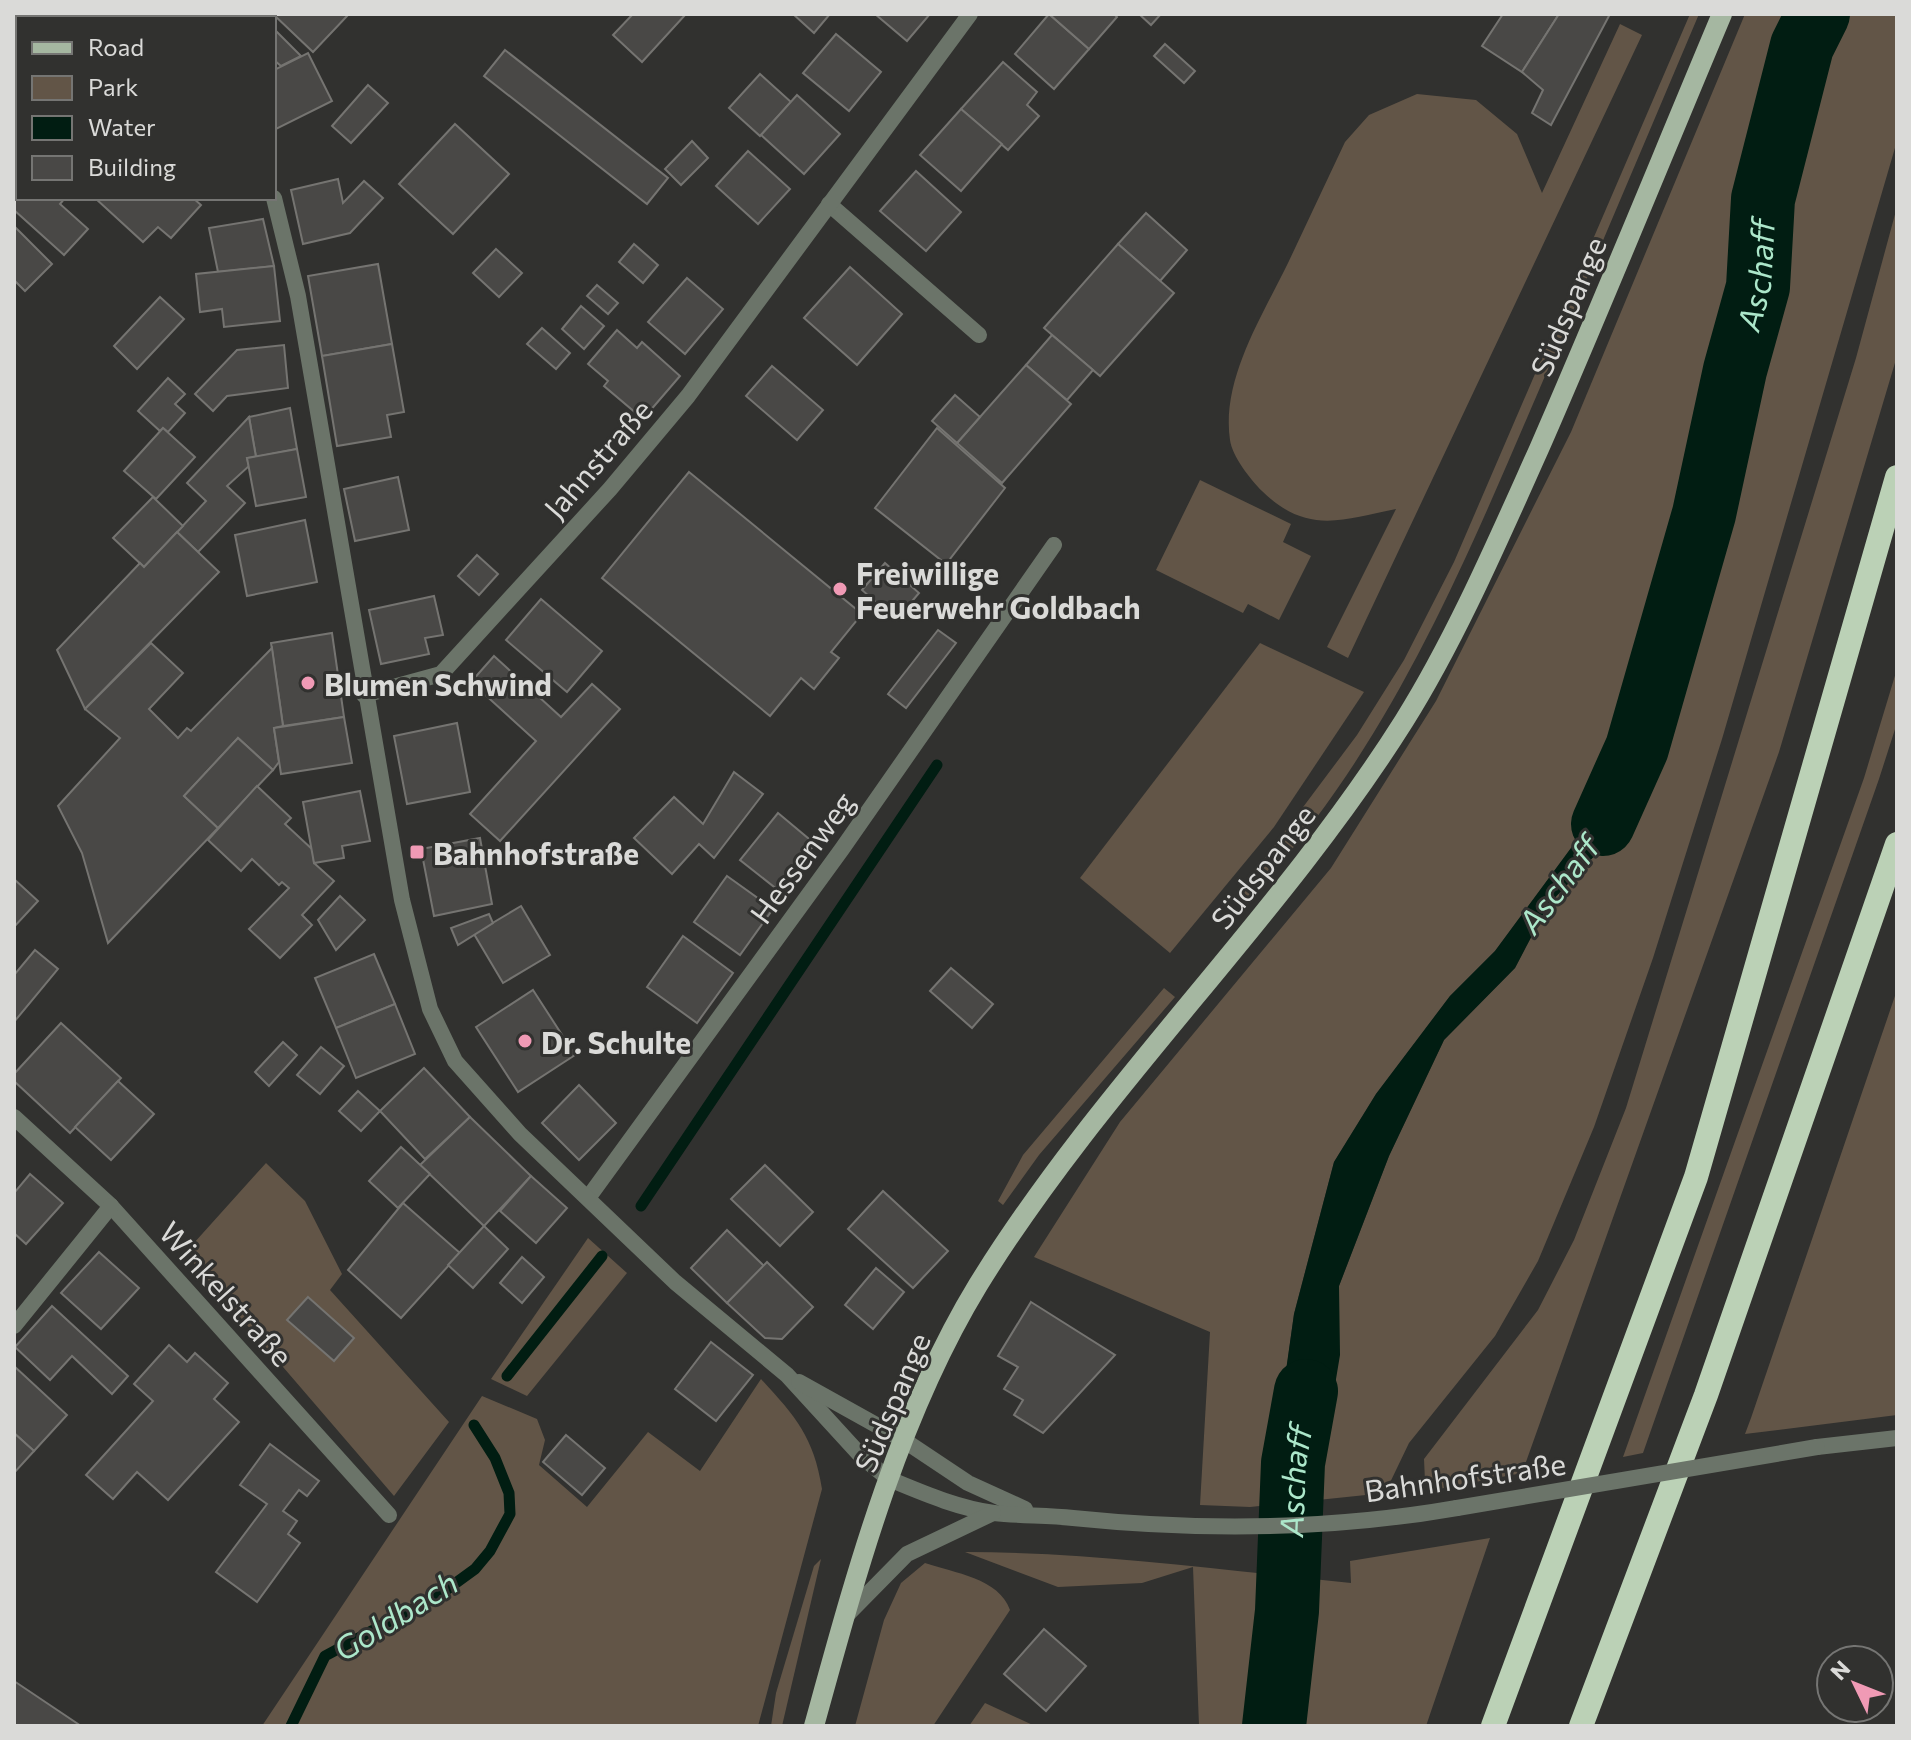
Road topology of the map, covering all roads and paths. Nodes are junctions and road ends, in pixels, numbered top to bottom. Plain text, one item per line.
1 (970, 14) edge
2 (1722, 14) edge
3 (274, 200) edge
4 (829, 204) junction
5 (979, 335) dead end
6 (1897, 477) edge
7 (1054, 545) dead end
8 (364, 695) junction
9 (1897, 844) edge
10 (14, 1117) edge
11 (588, 1198) junction
12 (111, 1206) junction
13 (14, 1326) edge
14 (787, 1375) junction
15 (1897, 1438) edge
16 (905, 1441) junction
17 (889, 1479) junction
18 (993, 1513) junction
19 (1038, 1514) junction
20 (389, 1515) dead end
21 (844, 1618) junction
22 (814, 1726) edge
23 (1493, 1726) edge
24 (1581, 1726) edge

1 - 4 street, Jahnstraße
2 - 16 main road, Südspange
3 - 8 street, Bahnhofstraße
4 - 5 street
4 - 8 street, Jahnstraße
6 - 23 highway
7 - 11 street, Hessenweg
8 - 11 street, Bahnhofstraße
9 - 24 highway
10 - 12 street, Winkelstraße
11 - 14 street, Bahnhofstraße
12 - 13 street
12 - 20 street, Winkelstraße
14 - 16 street, Bahnhofstraße
14 - 17 street, Bahnhofstraße
15 - 19 street, Bahnhofstraße, bridge
16 - 17 main road, Südspange
16 - 19 street, Bahnhofstraße
17 - 18 street, Bahnhofstraße
17 - 21 main road, Südspange
18 - 19 street, Bahnhofstraße
18 - 21 street, Bahnhofstraße
21 - 22 main road, Südspange

